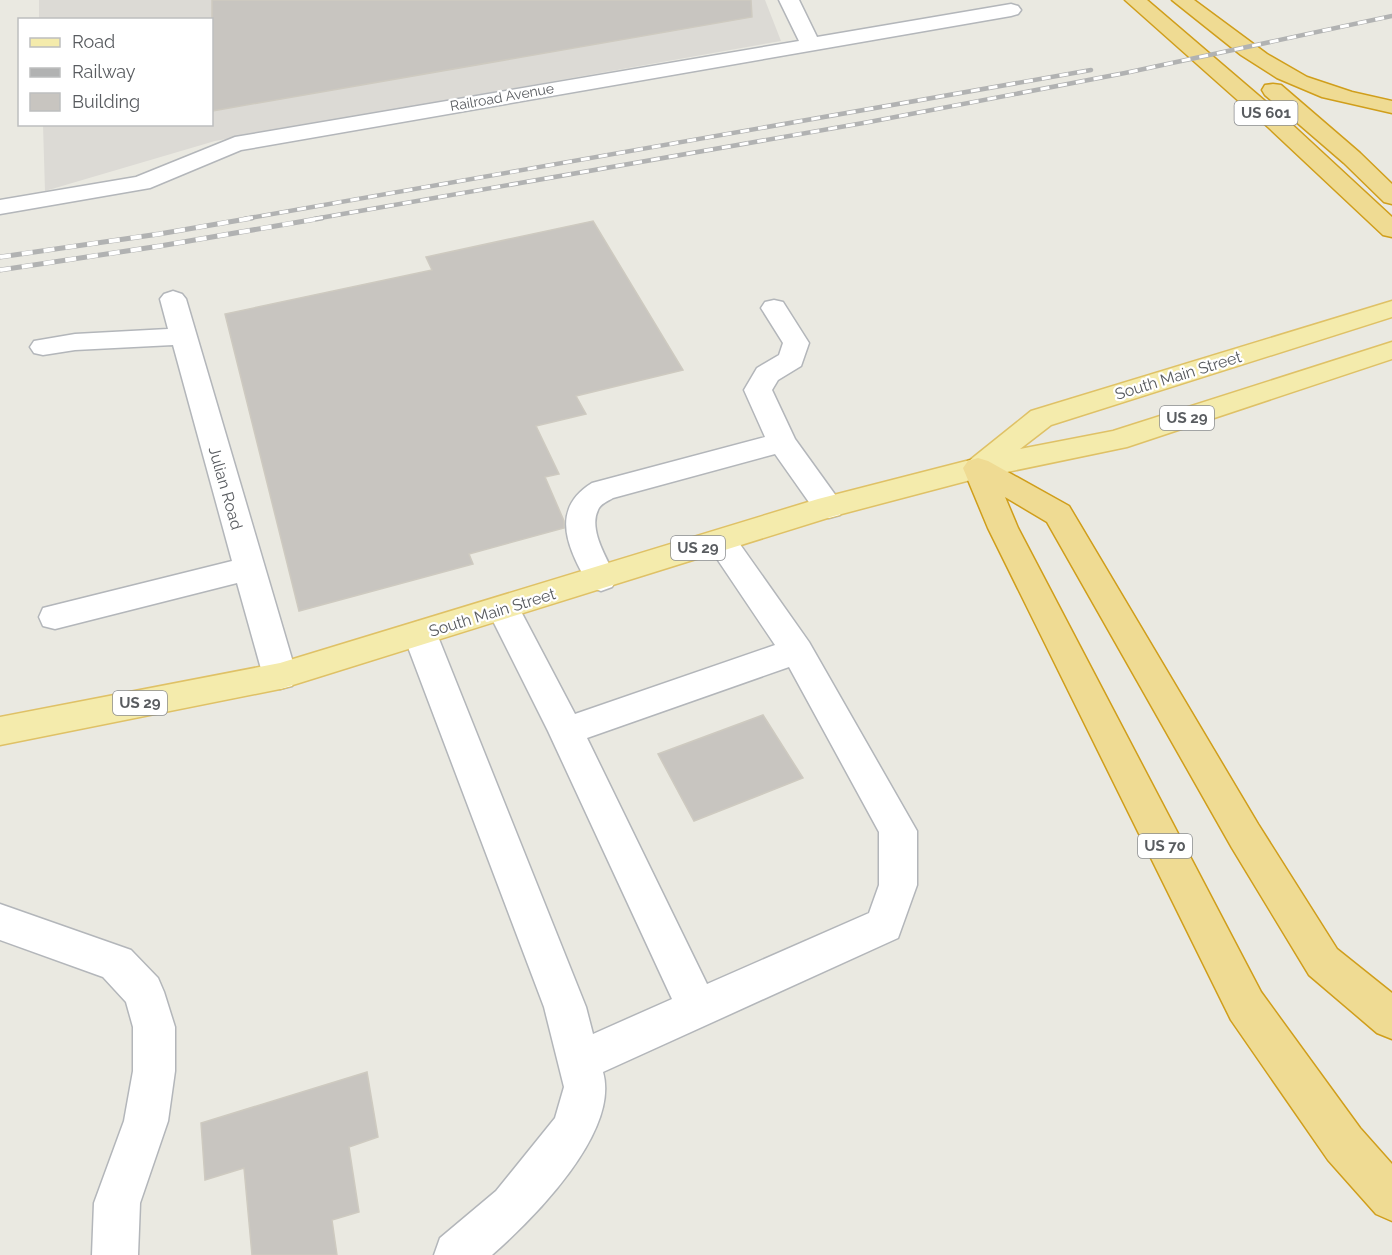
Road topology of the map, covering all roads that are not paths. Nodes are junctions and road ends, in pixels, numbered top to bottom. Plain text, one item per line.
1 (789, 0) edge
2 (1135, 0) edge
3 (1165, 0) edge
4 (1182, 0) edge
5 (1011, 10) dead end
6 (810, 43) junction
7 (1392, 107) edge
8 (1392, 197) edge
9 (0, 207) edge
10 (1392, 230) edge
11 (173, 299) dead end
12 (774, 308) dead end
13 (1392, 309) edge
14 (183, 336) junction
15 (43, 347) dead end
16 (1392, 350) edge
17 (782, 442) junction
18 (978, 468) junction
19 (829, 507) junction
20 (720, 541) junction
21 (249, 568) junction
22 (601, 579) junction
23 (503, 609) junction
24 (55, 617) dead end
25 (420, 634) junction
26 (797, 651) junction
27 (280, 676) junction
28 (0, 731) edge
29 (566, 731) junction
30 (0, 922) edge
31 (697, 1008) junction
32 (1392, 1019) edge
33 (579, 1061) junction
34 (1392, 1198) edge
35 (115, 1255) edge
36 (457, 1255) edge

1 - 6 street
2 - 10 highway, US 601
3 - 8 highway, US 601
4 - 7 highway
5 - 6 street, Railroad Avenue
6 - 9 street, Railroad Avenue
11 - 14 street, Julian Road
12 - 17 street
13 - 18 main road, South Main Street / US 29
14 - 15 street
14 - 21 street, Julian Road
16 - 18 main road, South Main Street / US 29
17 - 19 street
17 - 22 street
18 - 19 main road, South Main Street / US 29
18 - 32 highway
18 - 34 highway, US 70
19 - 20 main road, South Main Street / US 29
20 - 22 main road, South Main Street / US 29
20 - 26 street
21 - 24 street
21 - 27 street, Julian Road
22 - 23 main road, South Main Street / US 29
23 - 25 main road, South Main Street / US 29
23 - 29 street
25 - 27 main road, South Main Street / US 29
25 - 33 street
26 - 29 street
26 - 31 street
27 - 28 main road, South Main Street / US 29
29 - 31 street
30 - 35 street
31 - 33 street
33 - 36 street

